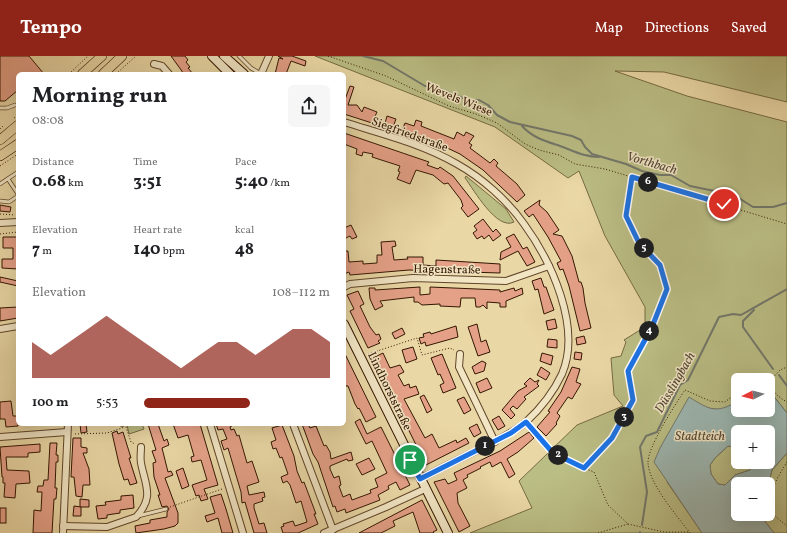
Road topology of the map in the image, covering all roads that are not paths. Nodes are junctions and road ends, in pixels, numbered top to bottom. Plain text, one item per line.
1 (102, 56) edge
2 (122, 56) edge
3 (212, 56) edge
4 (224, 56) edge
5 (239, 56) edge
6 (269, 56) edge
7 (154, 64) dead end
8 (84, 72) edge
9 (105, 72) edge
10 (167, 72) edge
11 (228, 72) edge
12 (242, 72) edge
13 (258, 72) edge
14 (262, 72) edge
15 (15, 105) dead end
16 (0, 108) edge
17 (346, 123) edge
18 (16, 128) edge
19 (0, 140) edge
20 (16, 145) edge
21 (0, 156) edge
22 (16, 173) edge
23 (8, 179) junction
24 (0, 184) edge
25 (16, 192) edge
26 (16, 197) edge
27 (0, 201) edge
28 (0, 222) edge
29 (16, 222) edge
30 (549, 266) junction
31 (346, 286) edge
32 (16, 326) edge
33 (0, 329) edge
34 (346, 330) edge
35 (460, 354) road end
36 (68, 426) edge
37 (211, 426) edge
38 (294, 426) edge
39 (67, 433) junction
40 (0, 437) edge
41 (495, 442) junction
42 (141, 447) road end
43 (420, 479) junction
44 (425, 489) junction
45 (166, 509) road end
46 (136, 516) junction
47 (63, 526) junction
48 (333, 530) junction
49 (63, 533) edge
50 (244, 533) edge
51 (324, 533) edge
52 (448, 533) edge

1 - 8 main road
2 - 9 main road
3 - 11 street
4 - 12 street
5 - 13 lane
6 - 14 street
7 - 10 street
15 - 16 lane
17 - 30 street, Siegfriedstraße
18 - 19 main road
20 - 21 main road
22 - 23 lane
23 - 24 lane
23 - 25 lane
26 - 27 lane
28 - 29 street
30 - 31 street, Hagenstraße
30 - 41 street, Siegfriedstraße
32 - 33 street
34 - 43 street, Lindhorststraße
35 - 41 street
36 - 39 street
37 - 50 street
38 - 48 street
39 - 40 street
39 - 47 street
41 - 43 street, Siegfriedstraße
42 - 46 street
43 - 44 street, Lindhorststraße
44 - 48 street
44 - 52 street, Lindhorststraße
45 - 46 lane
46 - 47 street
47 - 49 street
48 - 51 street

